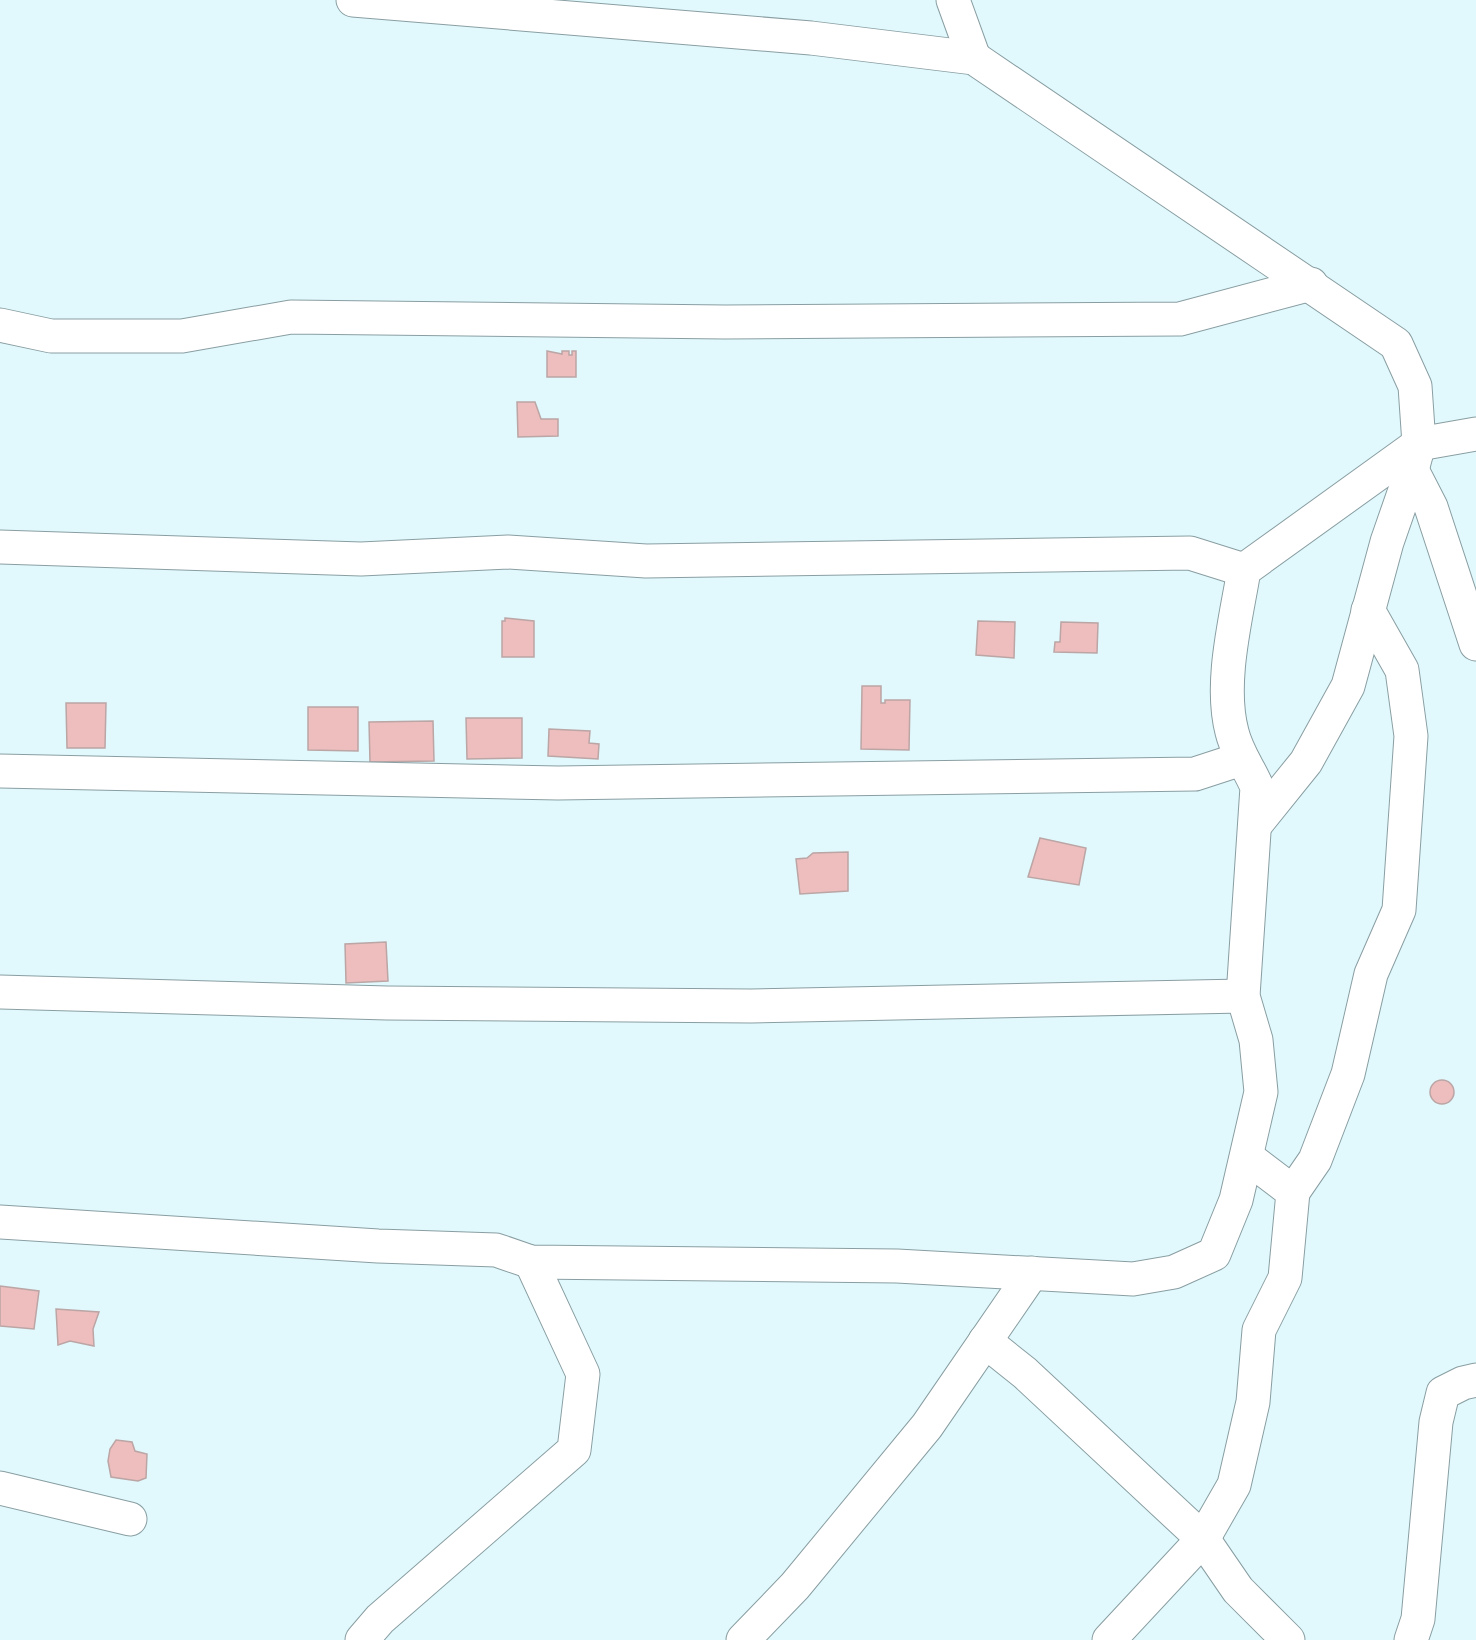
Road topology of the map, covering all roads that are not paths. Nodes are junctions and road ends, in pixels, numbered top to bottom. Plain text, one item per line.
1 (353, 0) edge
2 (953, 0) edge
3 (974, 58) junction
4 (1311, 284) junction
5 (0, 325) edge
6 (1476, 434) edge
7 (1415, 457) junction
8 (0, 547) edge
9 (1244, 570) junction
10 (1368, 610) junction
11 (1476, 644) edge
12 (1241, 759) junction
13 (0, 771) edge
14 (1256, 824) junction
15 (0, 992) edge
16 (1243, 996) junction
17 (1247, 1157) junction
18 (1293, 1192) junction
19 (0, 1222) edge
20 (531, 1262) junction
21 (1032, 1274) junction
22 (986, 1341) junction
23 (1476, 1380) edge
24 (0, 1488) edge
25 (130, 1519) dead end
26 (1203, 1539) junction
27 (362, 1640) edge
28 (743, 1640) edge
29 (1109, 1640) edge
30 (1288, 1640) edge
31 (1411, 1640) edge

1 - 3 street
2 - 3 street
3 - 4 street
4 - 5 street
4 - 7 street
6 - 7 street
7 - 9 street
7 - 10 street
7 - 11 street
8 - 9 street
9 - 12 street
10 - 14 street
10 - 18 street
12 - 13 street
12 - 14 street
14 - 16 street
15 - 16 street
16 - 17 street
17 - 18 street
17 - 21 street
18 - 26 street
19 - 20 street
20 - 21 street
20 - 27 street
21 - 22 street
22 - 26 street
22 - 28 street
23 - 31 street
24 - 25 street
26 - 29 street
26 - 30 street

